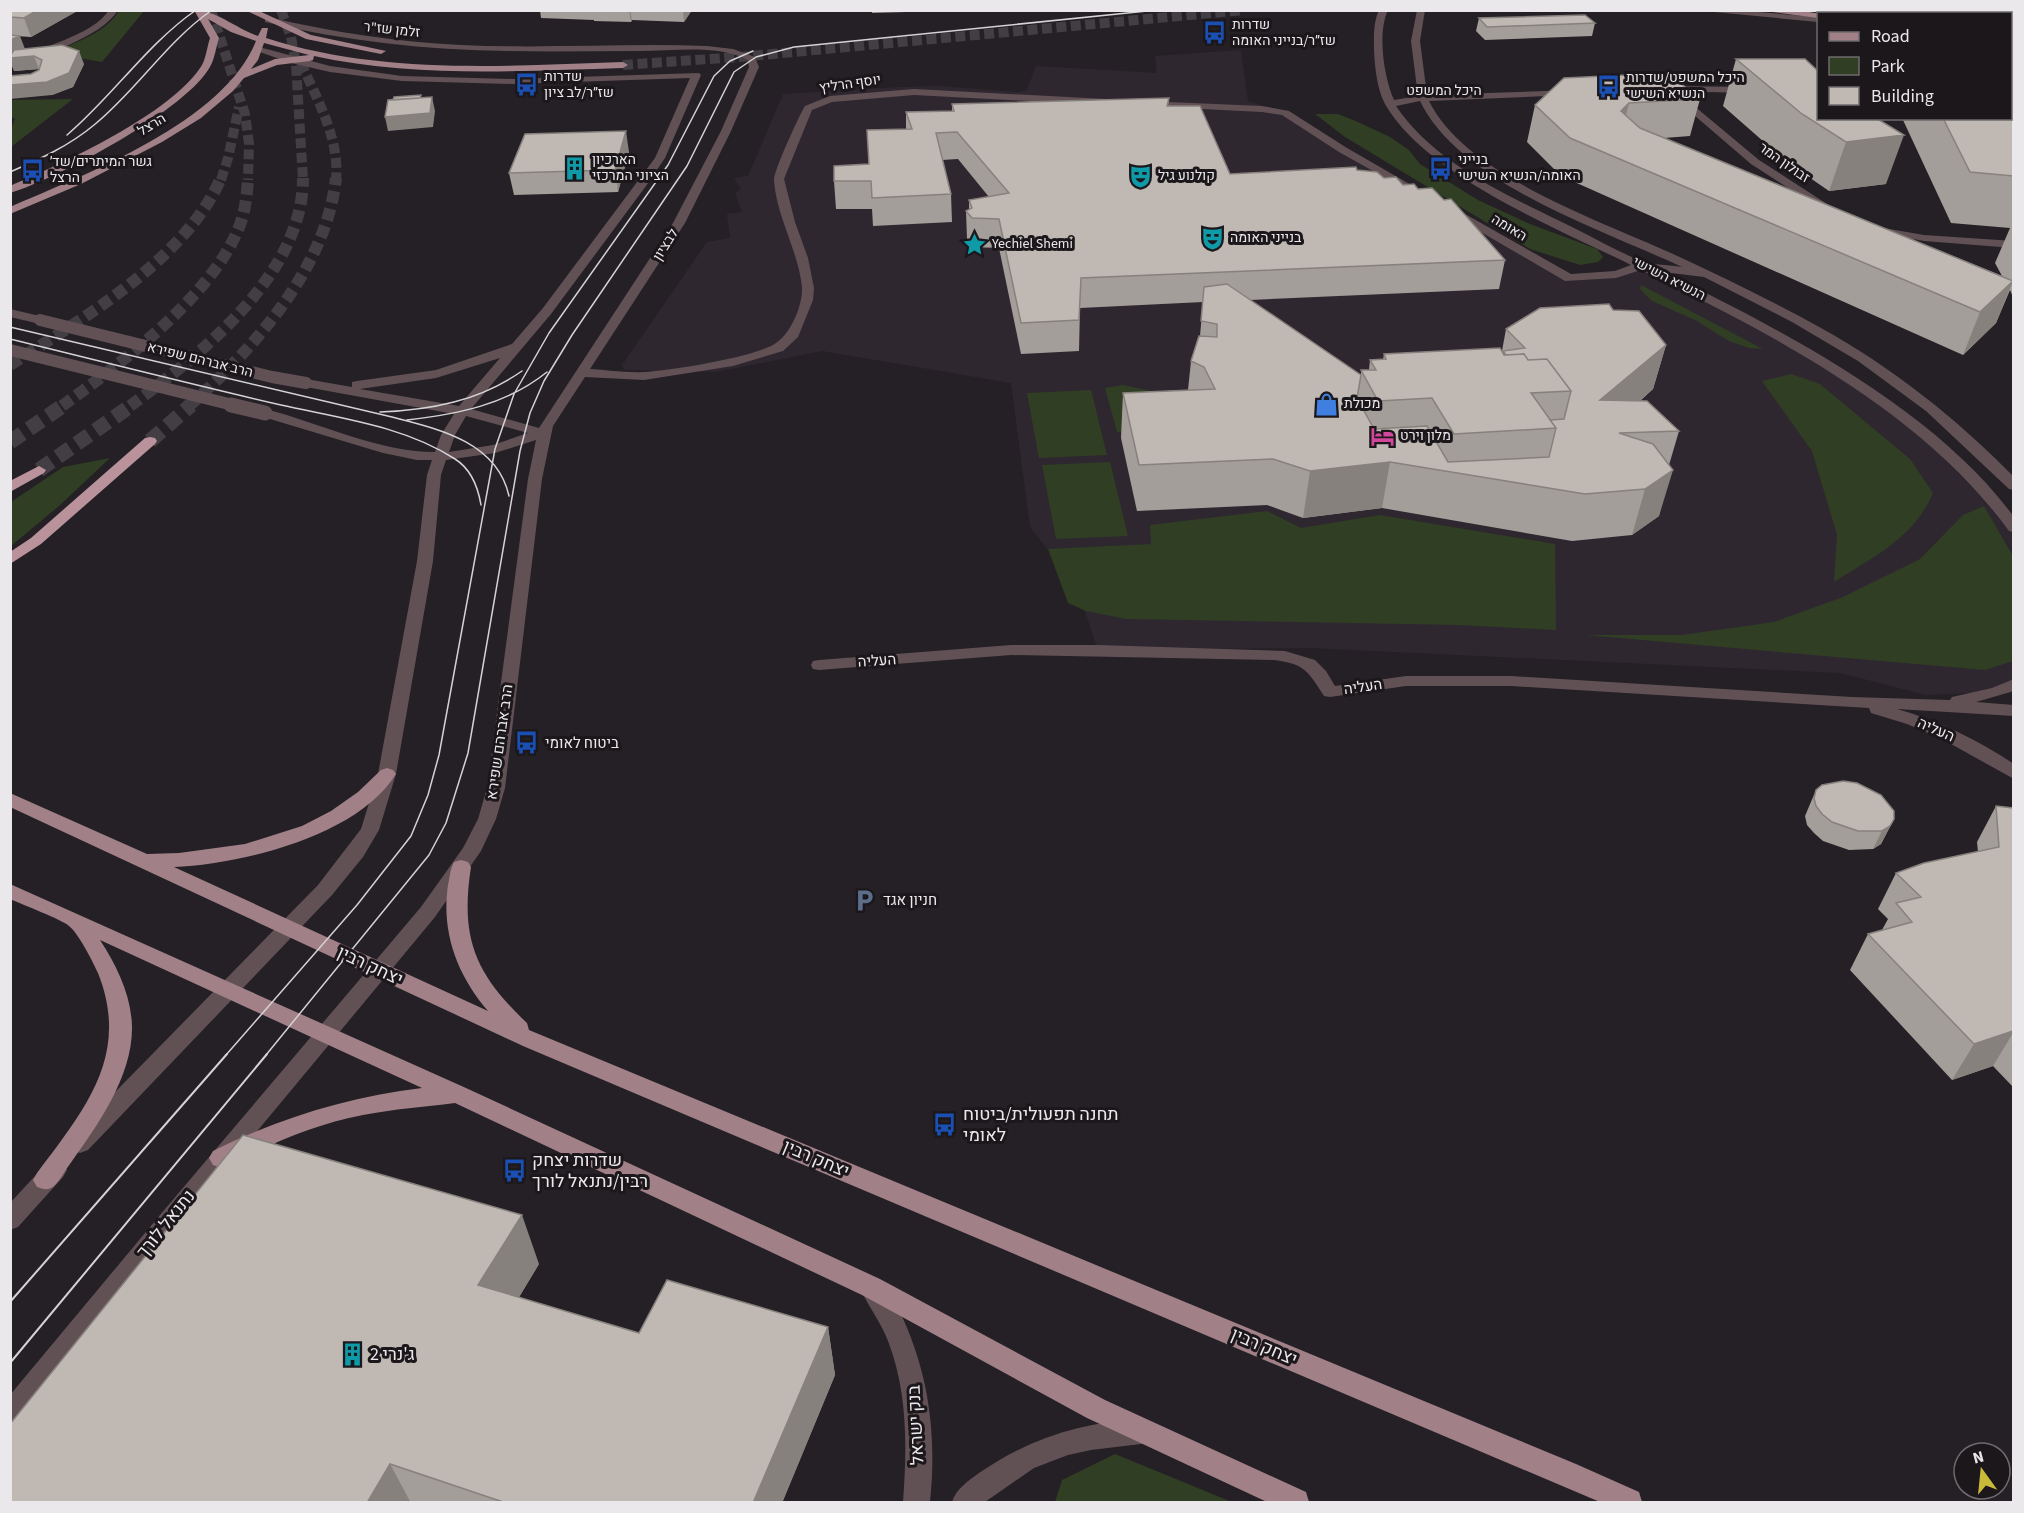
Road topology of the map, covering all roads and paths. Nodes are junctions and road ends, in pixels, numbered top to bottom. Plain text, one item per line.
1 (114, 10) edge
2 (197, 10) edge
3 (249, 10) edge
4 (1384, 10) edge
5 (1421, 10) edge
6 (1697, 10) edge
7 (1762, 10) edge
8 (1822, 10) edge
9 (1881, 10) edge
10 (1838, 12) edge
11 (1898, 12) edge
12 (1817, 15) edge
13 (266, 19) junction
14 (1817, 20) edge
15 (261, 46) junction
16 (738, 51) joint
17 (333, 57) junction
18 (291, 59) junction
19 (10, 62) edge
20 (678, 67) dead end
21 (239, 79) junction
22 (645, 79) junction
23 (1656, 93) edge
24 (1756, 93) edge
25 (1580, 96) edge
26 (1425, 103) junction
27 (1390, 104) junction
28 (1690, 107) dead end
29 (1285, 113) joint
30 (10, 190) edge
31 (10, 211) edge
32 (1838, 213) edge
33 (1864, 225) edge
34 (2013, 245) edge
35 (1643, 266) junction
36 (1705, 274) junction
37 (10, 313) edge
38 (519, 345) junction
39 (10, 350) edge
40 (581, 373) junction
41 (328, 387) junction
42 (462, 411) junction
43 (543, 433) junction
44 (150, 441) tunnel mouth
45 (439, 456) junction
46 (39, 470) tunnel mouth
47 (2013, 486) edge
48 (10, 488) edge
49 (2013, 528) edge
50 (10, 559) edge
51 (819, 665) dead end
52 (2013, 684) edge
53 (1852, 702) junction
54 (1942, 705) junction
55 (2013, 711) edge
56 (2013, 773) edge
57 (387, 774) junction
58 (10, 799) edge
59 (142, 861) junction
60 (461, 867) junction
61 (10, 891) edge
62 (76, 921) junction
63 (287, 928) junction
64 (380, 970) junction
65 (227, 990) junction
66 (325, 1034) junction
67 (531, 1040) junction
68 (458, 1094) junction
69 (221, 1158) junction
70 (45, 1180) junction
71 (10, 1220) edge
72 (871, 1287) junction
73 (10, 1416) edge
74 (1141, 1431) junction
75 (917, 1503) edge
76 (965, 1503) edge
77 (1296, 1503) edge
78 (1629, 1503) edge

1 - 19 street
2 - 15 main road
2 - 30 main road, הרצל
3 - 13 main road
4 - 27 street, הנשיא השישי
5 - 26 street, הנשיא השישי
6 - 14 street
7 - 12 main road
8 - 10 main road
9 - 11 street
13 - 15 main road, הרצל
13 - 16 street, זלמן שז"ר
13 - 17 main road, זלמן שז"ר
15 - 17 main road, זלמן שז"ר
15 - 18 street
15 - 21 main road, הרצל
16 - 40 street, לבציון
17 - 18 main road
18 - 21 main road
18 - 22 street
20 - 22 street
21 - 31 main road, הרצל
22 - 38 street
23 - 24 street
25 - 26 street, היכל המשפט
26 - 27 street, היכל המשפט
26 - 36 street, הנשיא השישי
27 - 35 street, הנשיא השישי
28 - 32 street, זבולון המר
29 - 35 street, האומה
29 - 40 street, יוסף הרליץ
33 - 34 street
35 - 36 street, האומה
35 - 49 street, הנשיא השישי
36 - 47 street, הנשיא השישי
37 - 41 street, הרב אברהם שפירא, bridge
38 - 41 street
38 - 42 street
39 - 45 street, bridge
40 - 43 street, לבציון
41 - 42 street, הרב אברהם שפירא
42 - 43 street, הרב אברהם שפירא
42 - 45 street
43 - 45 street
43 - 60 street, הרב אברהם שפירא
44 - 50 highway
45 - 57 street
46 - 48 highway
51 - 53 street, העליה
52 - 54 street
53 - 54 street, העליה
53 - 56 street, העליה
54 - 55 street, העליה
57 - 59 main road
57 - 63 street
58 - 59 main road, יצחק רבין
59 - 63 main road, יצחק רבין
60 - 64 street, הרב אברהם שפירא
60 - 67 main road
61 - 62 main road
62 - 65 main road
62 - 70 main road
63 - 64 main road, יצחק רבין
63 - 65 street
64 - 66 street, הרב אברהם שפירא
64 - 67 main road, יצחק רבין
65 - 66 main road
65 - 70 street
66 - 68 main road
66 - 69 street, נתנאל לורך
67 - 78 main road, יצחק רבין
68 - 69 main road
68 - 72 main road
69 - 73 street, נתנאל לורך
70 - 71 street
72 - 74 main road
72 - 75 street, בנק ישראל
74 - 76 street
74 - 77 main road

